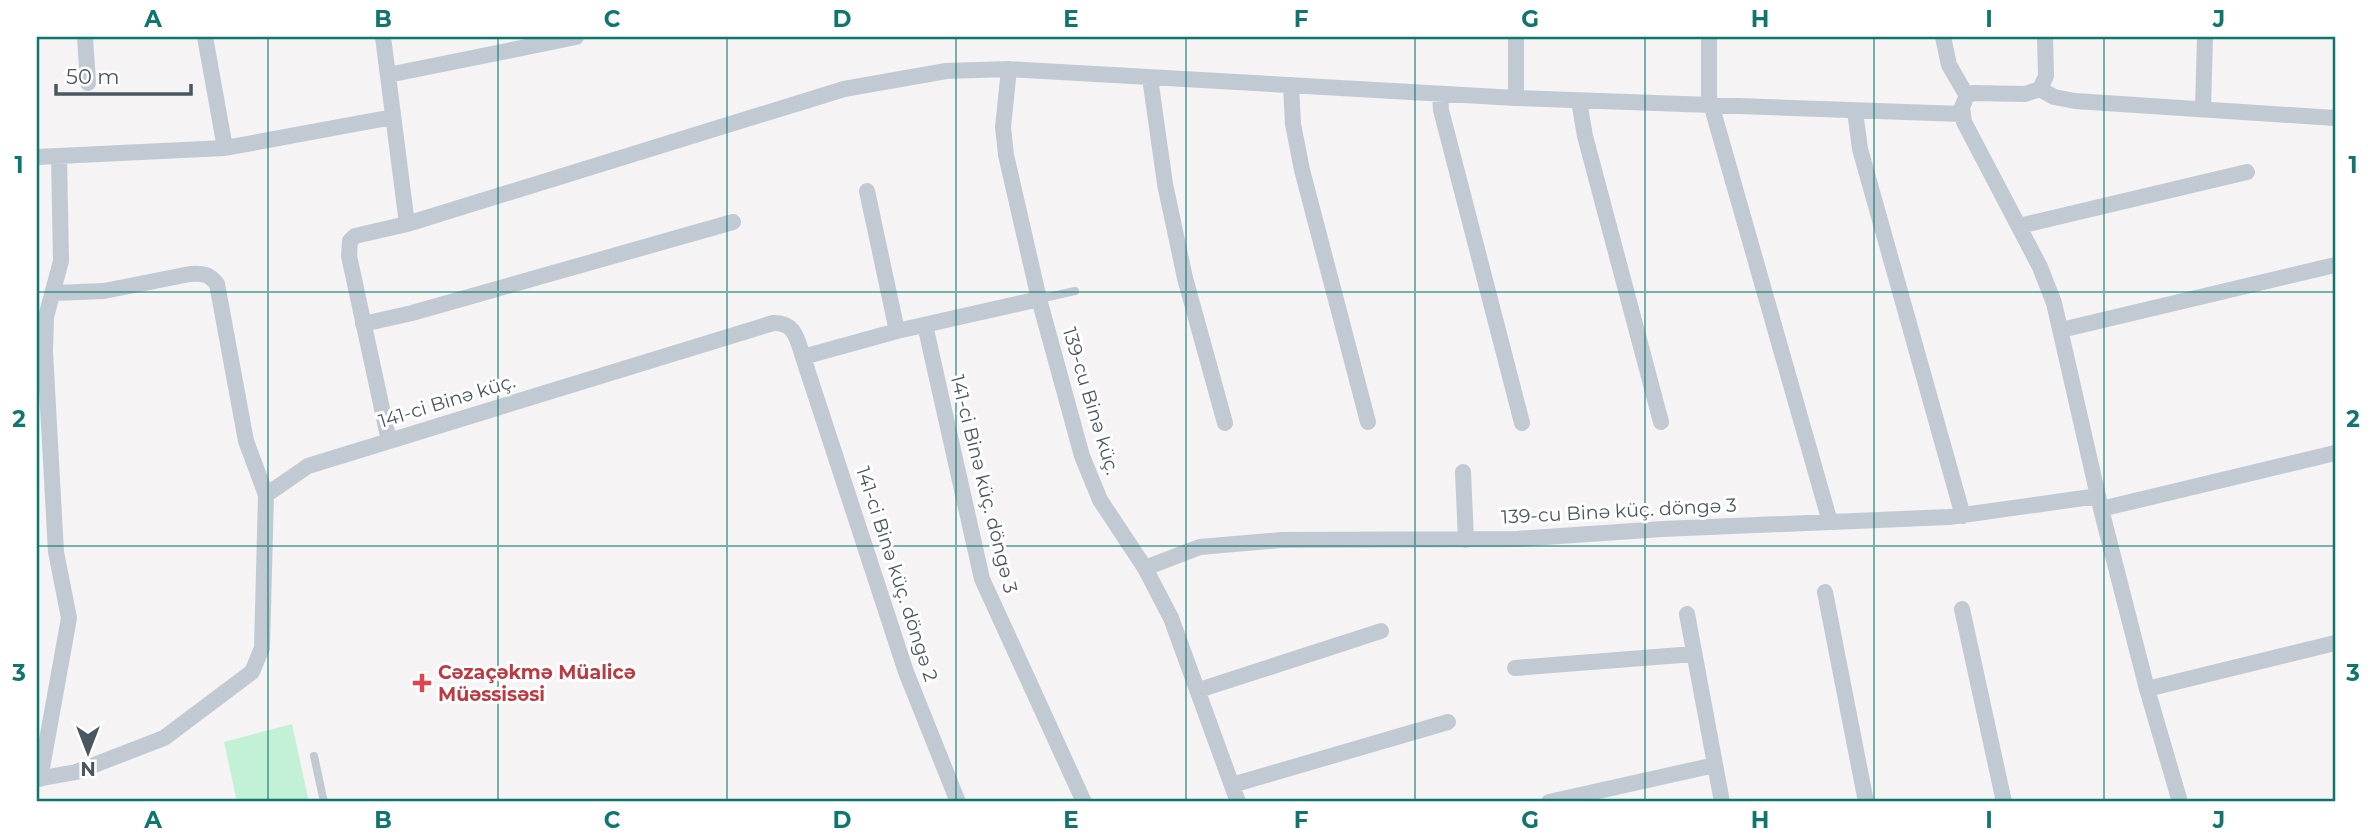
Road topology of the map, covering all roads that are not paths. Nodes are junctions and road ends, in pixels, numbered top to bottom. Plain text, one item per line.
1 (85, 37) edge
2 (205, 37) edge
3 (383, 37) edge
4 (576, 37) edge
5 (1516, 37) edge
6 (1709, 37) edge
7 (1942, 37) edge
8 (2045, 37) edge
9 (2205, 37) edge
10 (1009, 69) junction
11 (388, 75) junction
12 (1150, 78) junction
13 (88, 83) dead end
14 (1291, 85) junction
15 (2040, 89) junction
16 (1440, 94) junction
17 (1967, 96) junction
18 (1516, 98) junction
19 (1579, 101) junction
20 (1712, 106) junction
21 (2203, 109) junction
22 (1855, 111) junction
23 (1962, 114) junction
24 (393, 117) junction
25 (2335, 118) edge
26 (225, 148) junction
27 (59, 156) junction
28 (37, 157) edge
29 (2247, 172) dead end
30 (867, 191) dead end
31 (733, 222) dead end
32 (407, 224) junction
33 (2019, 226) junction
34 (2335, 265) edge
35 (1075, 291) dead end
36 (54, 293) junction
37 (1039, 299) junction
38 (363, 324) junction
39 (925, 324) junction
40 (2061, 330) junction
41 (897, 331) junction
42 (803, 356) junction
43 (1368, 422) dead end
44 (1661, 422) dead end
45 (1225, 423) dead end
46 (1522, 423) dead end
47 (389, 441) junction
48 (2335, 453) edge
49 (1463, 472) dead end
50 (266, 495) junction
51 (2099, 502) junction
52 (1963, 516) junction
53 (1830, 522) junction
54 (1466, 540) junction
55 (1145, 568) junction
56 (1825, 592) dead end
57 (1962, 609) dead end
58 (1687, 614) dead end
59 (1381, 631) dead end
60 (2335, 643) edge
61 (1694, 654) junction
62 (1516, 668) dead end
63 (2147, 689) junction
64 (1199, 690) junction
65 (1448, 722) dead end
66 (314, 756) dead end
67 (1715, 765) junction
68 (38, 779) edge
69 (1232, 785) junction
70 (324, 802) edge
71 (958, 802) edge
72 (1084, 802) edge
73 (1238, 802) edge
74 (1549, 802) edge
75 (1721, 802) edge
76 (1866, 802) edge
77 (2004, 802) edge
78 (2180, 802) edge

1 - 13 street
2 - 26 street
3 - 11 street
4 - 11 street
5 - 18 street
6 - 20 street
7 - 17 street
8 - 15 street
9 - 21 street
10 - 12 street
10 - 32 street
10 - 37 street, 139-cu Binə küç.
11 - 24 street
12 - 14 street
12 - 45 street
14 - 16 street
14 - 43 street
15 - 17 street
15 - 21 street
16 - 18 street
16 - 46 street
17 - 23 street
18 - 19 street
19 - 20 street
19 - 44 street
20 - 22 street
20 - 53 street
21 - 25 street
22 - 23 street
22 - 52 street
23 - 33 street
24 - 26 street
24 - 32 street
26 - 27 street
27 - 28 street
27 - 36 street
29 - 33 street
30 - 41 street
31 - 38 street
32 - 38 street
33 - 40 street
34 - 40 street
35 - 37 lane
36 - 50 street
36 - 68 street
37 - 39 street
37 - 55 street, 139-cu Binə küç.
38 - 47 street
39 - 41 street
39 - 72 street, 141-ci Binə küç. döngə 3
40 - 51 street
41 - 42 street
42 - 47 street, 141-ci Binə küç.
42 - 71 street, 141-ci Binə küç. döngə 2
47 - 50 street, 141-ci Binə küç.
48 - 51 street, 139-cu Binə küç. döngə 3
49 - 54 street
50 - 68 street
51 - 52 street, 139-cu Binə küç. döngə 3
51 - 63 street
52 - 53 street, 139-cu Binə küç. döngə 3
53 - 54 street, 139-cu Binə küç. döngə 3
54 - 55 street, 139-cu Binə küç. döngə 3
55 - 64 street, 139-cu Binə küç.
56 - 76 street
57 - 77 street
58 - 61 street
59 - 64 street
60 - 63 street
61 - 62 street
61 - 67 street
63 - 78 street
64 - 69 street, 139-cu Binə küç.
65 - 69 street
66 - 70 lane
67 - 74 street
67 - 75 street
69 - 73 street, 139-cu Binə küç.

